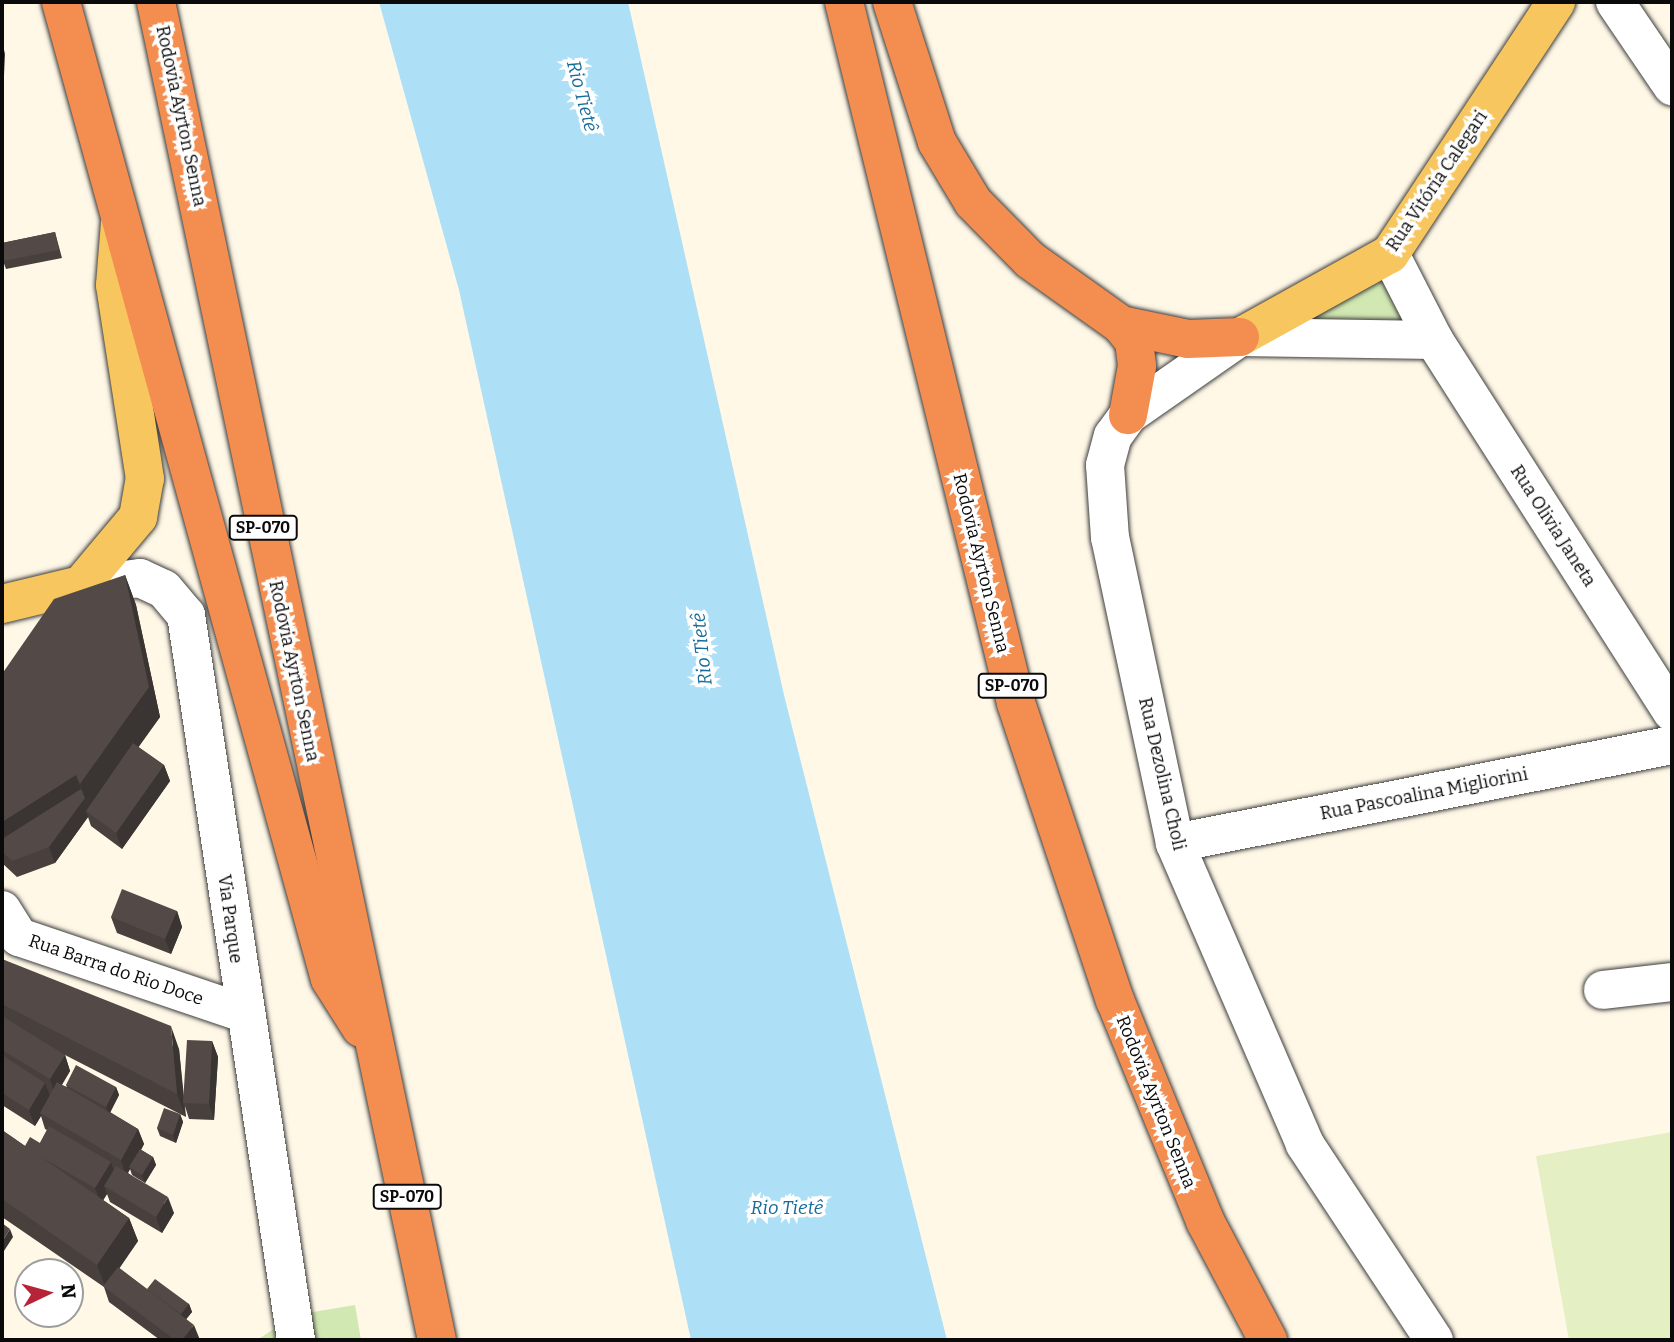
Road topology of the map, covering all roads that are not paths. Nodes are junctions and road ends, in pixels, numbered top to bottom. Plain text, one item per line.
1 (61, 2) edge
2 (156, 2) edge
3 (844, 2) edge
4 (892, 2) edge
5 (1556, 2) edge
6 (1615, 2) edge
7 (1672, 86) edge
8 (120, 223) junction
9 (1390, 254) junction
10 (1121, 325) junction
11 (1240, 337) junction
12 (1434, 340) junction
13 (1129, 415) junction
14 (81, 585) junction
15 (2, 604) edge
16 (1672, 712) edge
17 (1672, 745) edge
18 (1175, 843) junction
19 (8, 936) edge
20 (1672, 982) edge
21 (1603, 990) dead end
22 (244, 1013) junction
23 (376, 1053) junction
24 (296, 1340) edge
25 (437, 1340) edge
26 (1268, 1340) edge
27 (1434, 1340) edge

1 - 8 highway
2 - 23 highway, Rodovia Ayrton Senna / SP-070
3 - 26 highway, Rodovia Ayrton Senna / SP-070
4 - 10 highway
5 - 9 main road, Rua Vitória Calegari
6 - 7 street
8 - 14 main road
8 - 23 highway
9 - 11 main road, Rua Vitória Calegari
9 - 12 street, Rua Olivia Janeta
10 - 11 highway
10 - 13 highway
11 - 12 street
11 - 13 street, Rua Dezolina Choli
12 - 16 street, Rua Olivia Janeta
13 - 18 street, Rua Dezolina Choli
14 - 15 main road
14 - 22 street, Via Parque
17 - 18 street, Rua Pascoalina Migliorini
18 - 27 street, Rua Dezolina Choli
19 - 22 street, Rua Barra do Rio Doce
20 - 21 street
22 - 24 street, Via Parque
23 - 25 highway, Rodovia Ayrton Senna / SP-070

